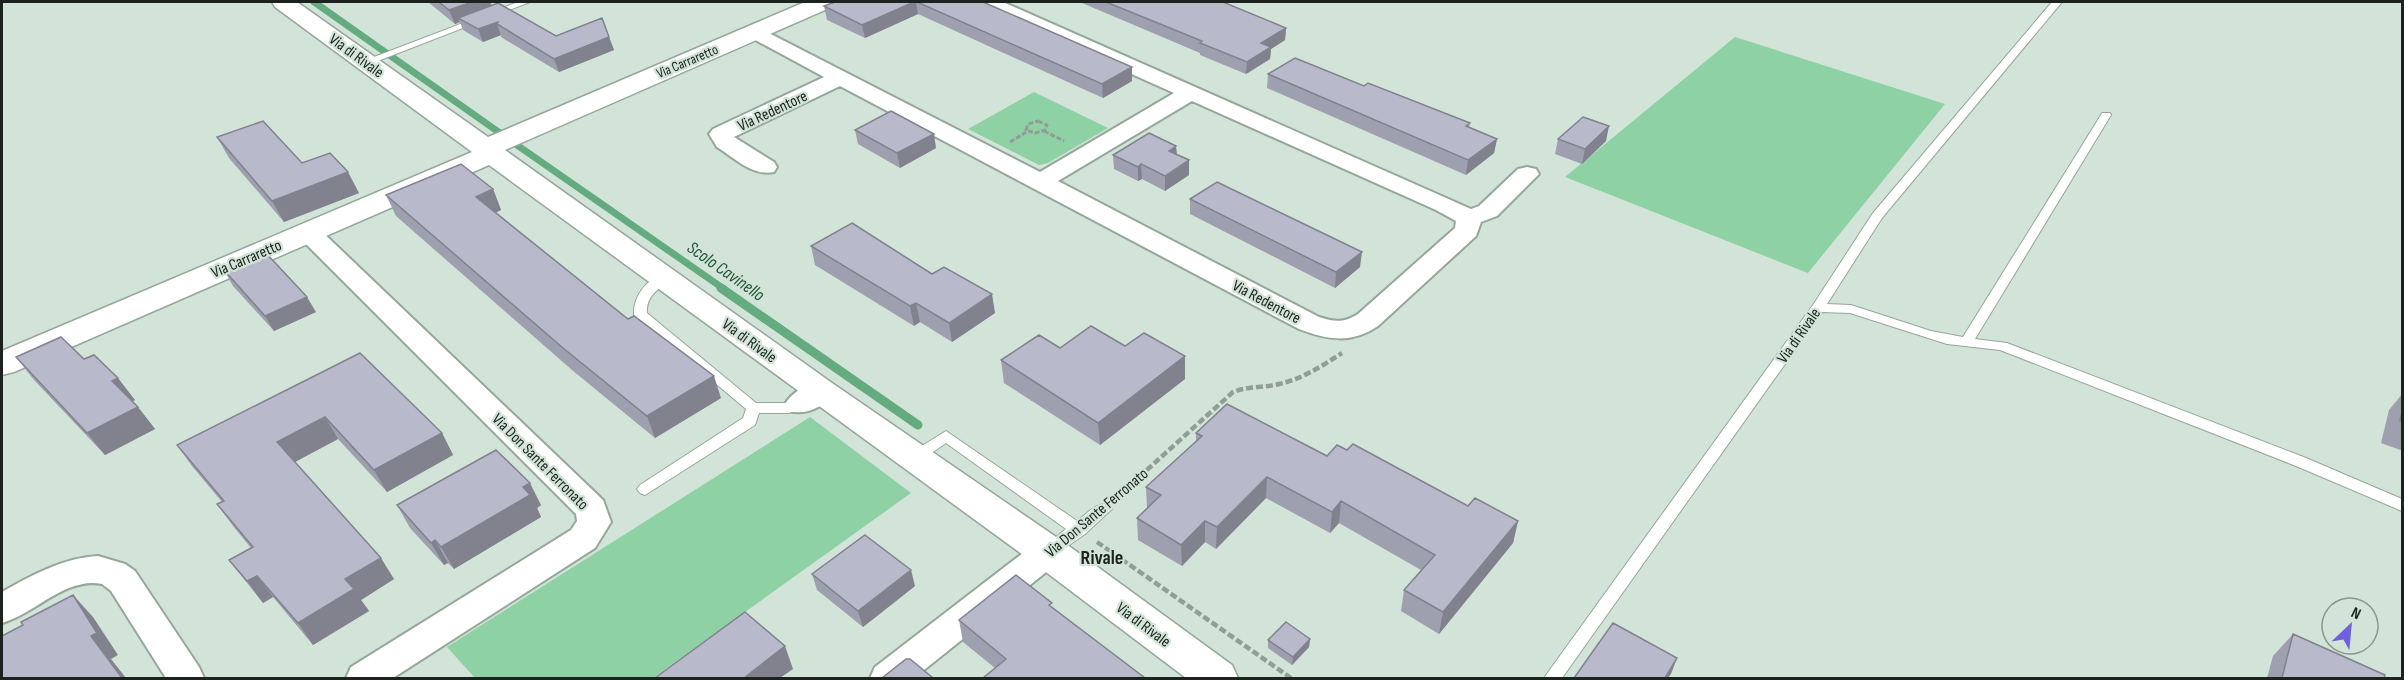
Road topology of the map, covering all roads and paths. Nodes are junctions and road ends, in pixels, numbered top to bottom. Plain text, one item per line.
1 (284, 2) edge
2 (525, 2) edge
3 (824, 2) edge
4 (987, 2) edge
5 (2057, 2) edge
6 (755, 32) junction
7 (371, 60) junction
8 (841, 77) junction
9 (1191, 92) junction
10 (2106, 115) dead end
11 (1044, 131) junction
12 (1070, 144) dead end
13 (488, 151) junction
14 (765, 167) dead end
15 (1527, 174) dead end
16 (1040, 182) junction
17 (1469, 218) junction
18 (308, 232) junction
19 (664, 278) junction
20 (1818, 308) junction
21 (1966, 341) junction
22 (2, 364) edge
23 (1313, 372) dead end
24 (810, 398) junction
25 (753, 408) junction
26 (914, 458) junction
27 (645, 489) dead end
28 (2403, 506) edge
29 (1104, 509) joint
30 (1079, 530) junction
31 (1048, 552) junction
32 (2, 609) edge
33 (186, 678) edge
34 (364, 678) edge
35 (888, 678) edge
36 (1217, 678) edge
37 (1291, 678) edge
38 (1552, 678) edge

1 - 7 street, Via di Rivale
2 - 7 lane
3 - 6 street, Via Carraretto
4 - 9 street
5 - 20 lane, Via di Rivale
6 - 8 street, Via Redentore
6 - 13 street, Via Carraretto
7 - 13 street, Via di Rivale
8 - 14 street, Via Redentore
8 - 16 street, Via Redentore
9 - 16 street
9 - 17 street
10 - 21 lane
11 - 11 path
11 - 12 path
13 - 18 street, Via Carraretto
13 - 19 street, Via di Rivale
15 - 17 street
16 - 17 street, Via Redentore
18 - 22 street, Via Carraretto
18 - 34 street, Via Don Sante Ferronato
19 - 24 street, Via di Rivale
19 - 25 lane
20 - 21 lane
20 - 38 lane, Via di Rivale
21 - 28 lane
23 - 29 path, Via Don Sante Ferronato
24 - 25 lane
24 - 26 street, Via di Rivale
25 - 27 lane
26 - 30 lane
26 - 31 street, Via di Rivale
29 - 30 lane, Via Don Sante Ferronato
30 - 31 lane, Via Don Sante Ferronato
30 - 37 path
31 - 35 street, Via Don Sante Ferronato
31 - 36 street, Via di Rivale
32 - 33 street

